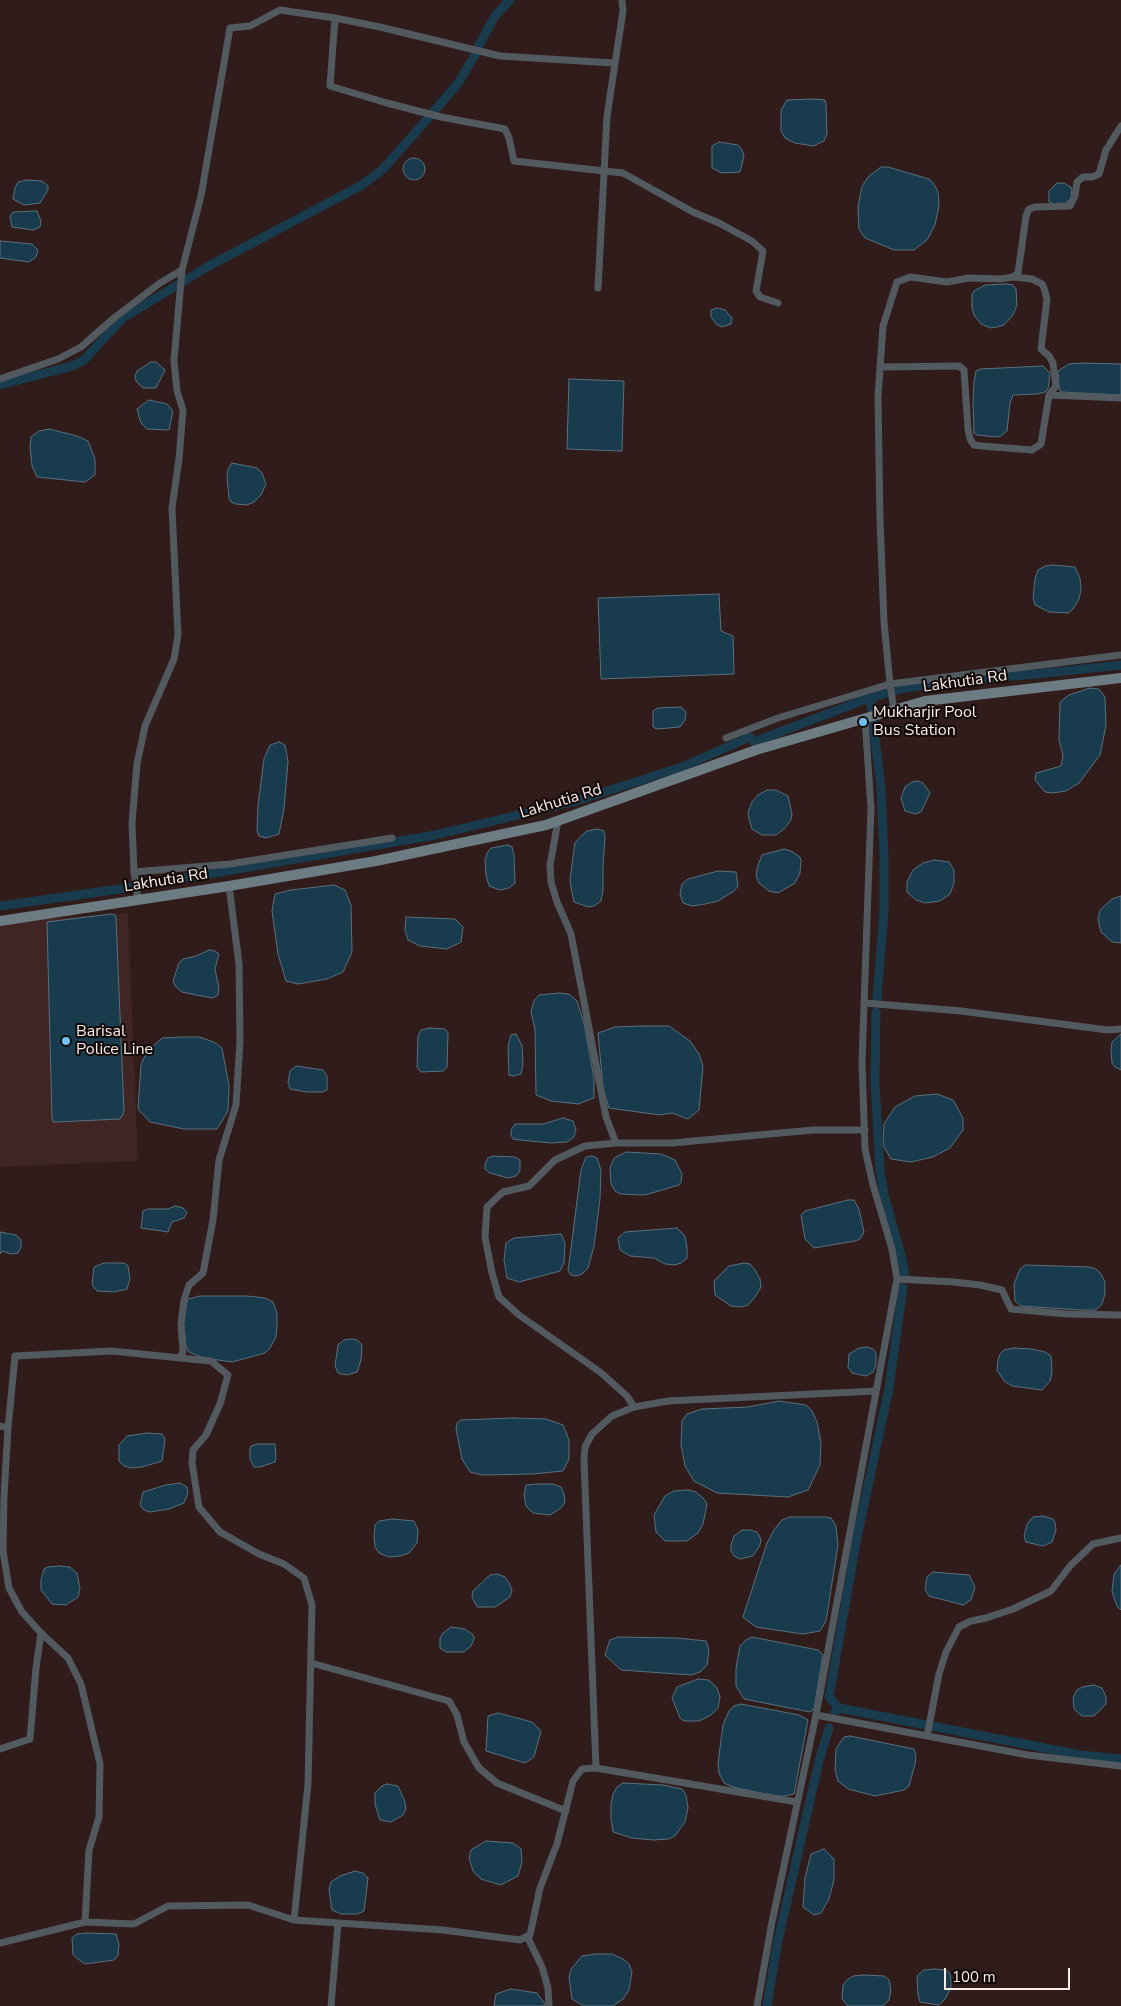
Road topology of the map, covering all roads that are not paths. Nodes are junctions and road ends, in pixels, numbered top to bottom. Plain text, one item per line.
1 (622, 0) edge
2 (334, 18) junction
3 (614, 63) junction
4 (1121, 126) edge
5 (603, 172) junction
6 (182, 270) junction
7 (1013, 277) junction
8 (598, 288) dead end
9 (778, 303) dead end
10 (880, 367) junction
11 (0, 379) edge
12 (1049, 395) junction
13 (1121, 398) edge
14 (1121, 656) edge
15 (1121, 678) edge
16 (890, 684) junction
17 (894, 710) junction
18 (865, 719) junction
19 (726, 738) dead end
20 (558, 821) junction
21 (392, 838) dead end
22 (134, 872) junction
23 (229, 886) junction
24 (138, 900) junction
25 (0, 921) edge
26 (864, 1003) junction
27 (1121, 1029) edge
28 (865, 1130) junction
29 (616, 1143) junction
30 (897, 1280) junction
31 (1121, 1315) edge
32 (180, 1358) junction
33 (876, 1391) junction
34 (634, 1407) junction
35 (0, 1426) edge
36 (8, 1428) junction
37 (1121, 1538) edge
38 (41, 1633) junction
39 (312, 1663) junction
40 (816, 1715) junction
41 (927, 1736) junction
42 (0, 1749) edge
43 (1121, 1766) edge
44 (596, 1768) junction
45 (797, 1802) junction
46 (566, 1811) junction
47 (294, 1920) junction
48 (85, 1922) junction
49 (338, 1924) junction
50 (528, 1936) junction
51 (0, 1943) edge
52 (331, 2006) edge
53 (549, 2006) edge
54 (757, 2006) edge

1 - 3 street
2 - 3 street
2 - 5 street
2 - 6 street
3 - 5 street
4 - 7 street
5 - 8 street
5 - 9 street
6 - 11 street
6 - 22 street
7 - 10 street
7 - 12 street
10 - 12 street
10 - 16 street
12 - 13 street
14 - 16 street
15 - 17 street, Lakhutia Rd
16 - 17 street
16 - 19 street
17 - 18 street, Lakhutia Rd
18 - 20 street, Lakhutia Rd
18 - 26 street
20 - 23 street, Lakhutia Rd
20 - 29 street
21 - 22 street
22 - 24 street
23 - 24 street, Lakhutia Rd
23 - 32 street
24 - 25 street, Lakhutia Rd
26 - 27 street
26 - 28 street
28 - 29 street
28 - 30 street
29 - 34 street
30 - 31 street
30 - 33 street
32 - 36 street
32 - 39 street
33 - 34 street
33 - 40 street
34 - 44 street
35 - 36 street
36 - 38 street
37 - 41 street
38 - 42 street
38 - 48 street
39 - 46 street
39 - 47 street
40 - 41 street
40 - 45 street
41 - 43 street
44 - 45 street
44 - 46 street
45 - 54 street
46 - 50 street
47 - 48 street
47 - 49 street
48 - 51 street
49 - 50 street
49 - 52 street
50 - 53 street

